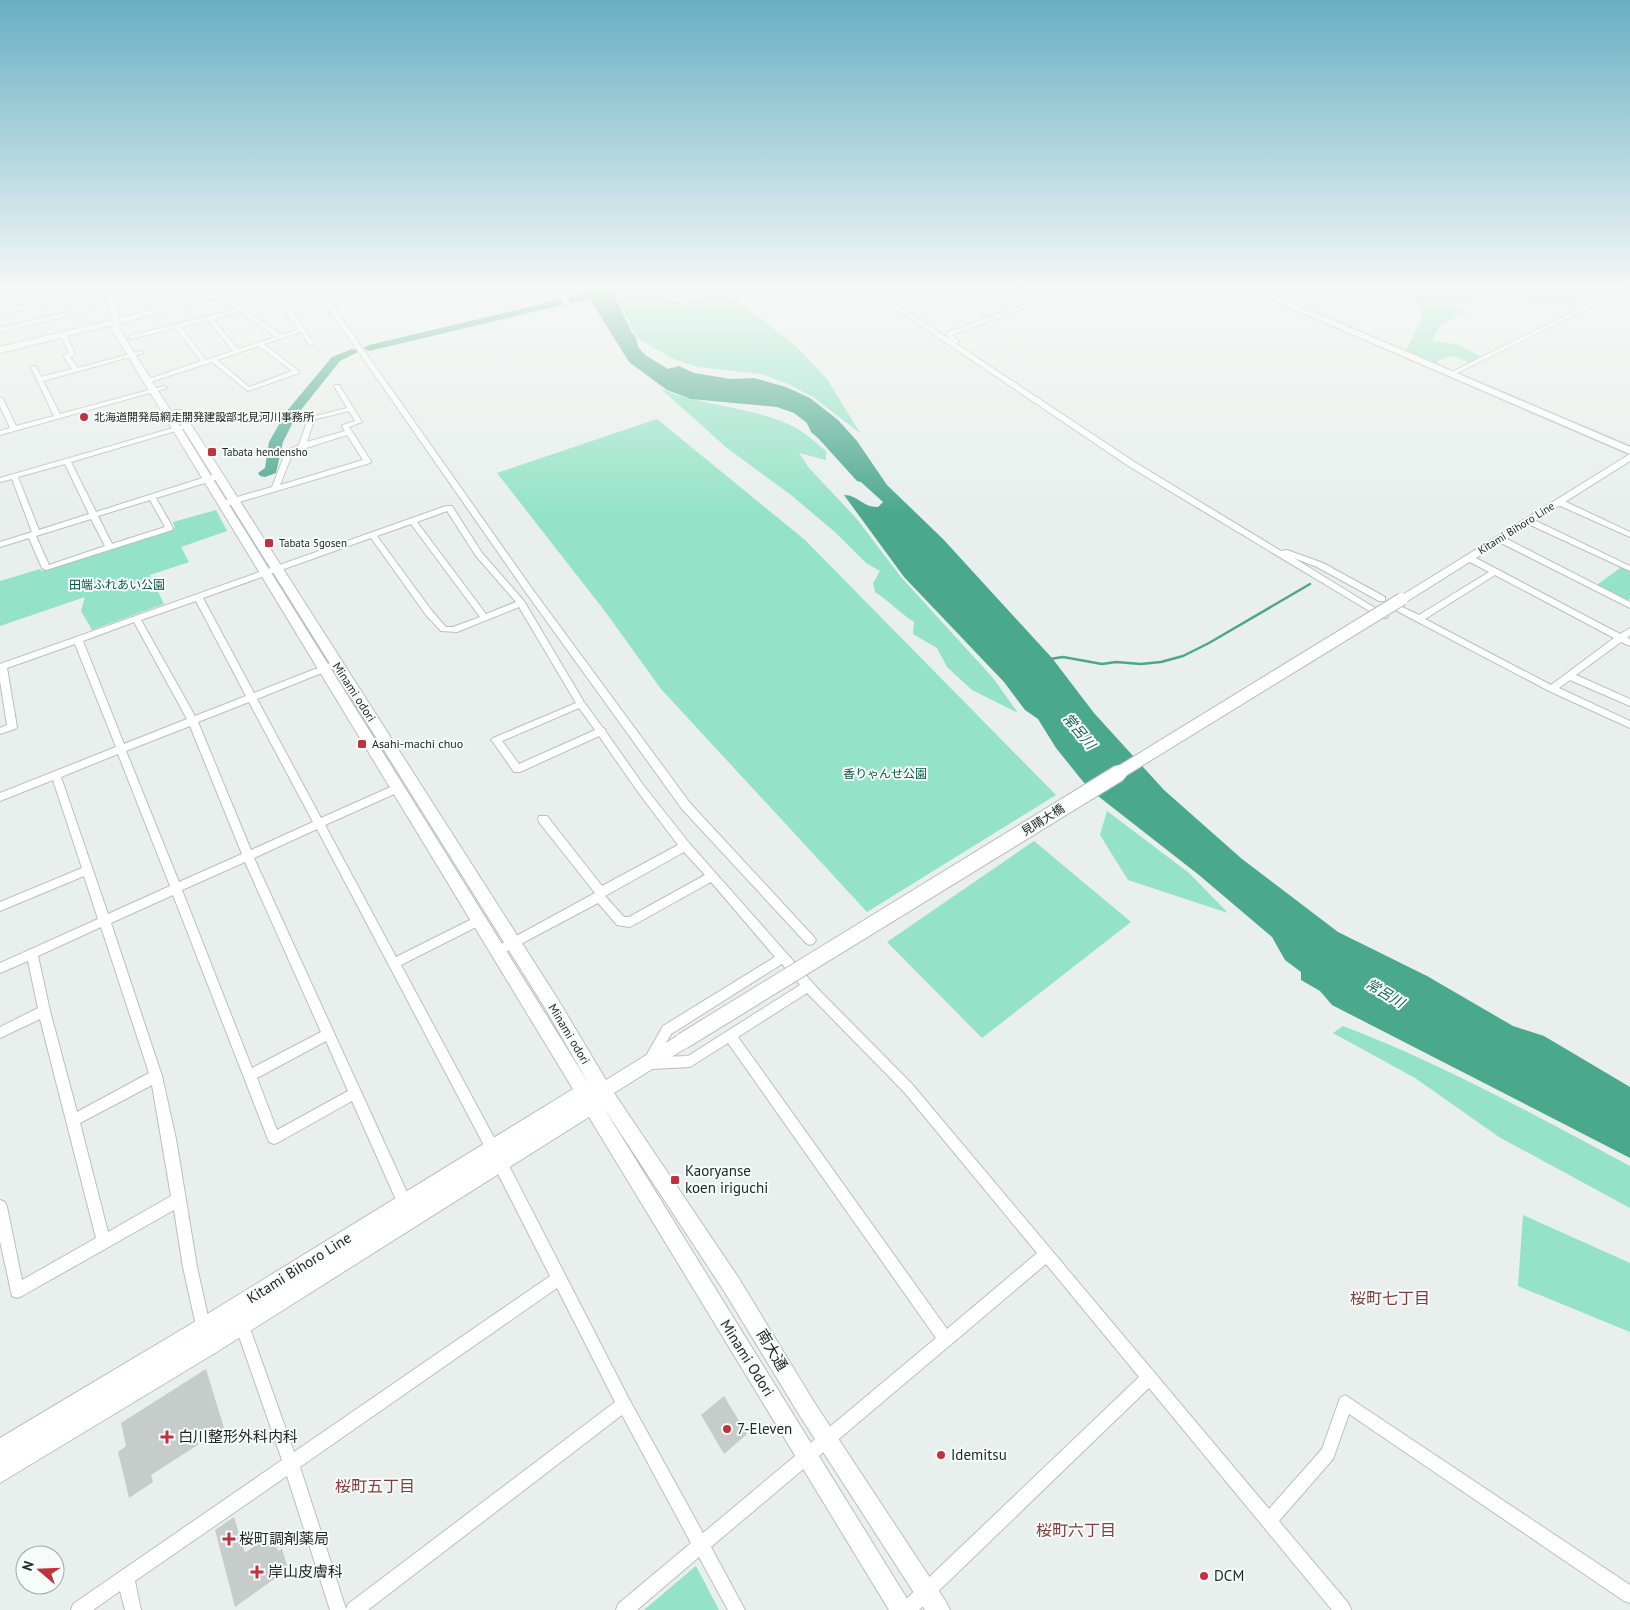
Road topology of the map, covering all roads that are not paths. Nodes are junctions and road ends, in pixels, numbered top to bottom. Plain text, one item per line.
1 (71, 363) edge
2 (102, 363) edge
3 (143, 363) edge
4 (204, 363) edge
5 (217, 363) edge
6 (285, 363) edge
7 (370, 363) edge
8 (980, 363) edge
9 (1425, 363) edge
10 (1473, 363) edge
11 (34, 367) dead end
12 (76, 370) junction
13 (1451, 374) junction
14 (39, 380) junction
15 (156, 385) junction
16 (337, 386) dead end
17 (0, 398) edge
18 (351, 409) junction
19 (58, 417) junction
20 (183, 428) junction
21 (14, 429) junction
22 (349, 432) junction
23 (0, 433) edge
24 (302, 446) junction
25 (1630, 451) edge
26 (1630, 457) edge
27 (68, 461) junction
28 (14, 476) junction
29 (213, 478) junction
30 (0, 480) edge
31 (275, 488) junction
32 (152, 497) junction
33 (229, 502) junction
34 (1559, 502) junction
35 (93, 515) junction
36 (412, 521) junction
37 (1529, 521) junction
38 (34, 534) junction
39 (372, 535) junction
40 (1630, 535) edge
41 (1500, 539) junction
42 (0, 545) edge
43 (109, 547) junction
44 (1268, 548) junction
45 (1469, 558) junction
46 (1630, 570) edge
47 (271, 571) junction
48 (1494, 572) junction
49 (198, 597) junction
50 (1382, 599) dead end
51 (521, 603) junction
52 (1401, 604) junction
53 (1630, 605) edge
54 (1385, 616) dead end
55 (136, 618) junction
56 (485, 618) junction
57 (1419, 619) junction
58 (1630, 631) edge
59 (1621, 638) junction
60 (78, 640) junction
61 (1630, 643) edge
62 (1, 666) edge
63 (330, 667) junction
64 (1570, 676) junction
65 (1552, 689) junction
66 (252, 697) junction
67 (1630, 703) edge
68 (581, 704) junction
69 (192, 720) junction
70 (1630, 725) edge
71 (0, 731) edge
72 (602, 731) junction
73 (122, 749) junction
74 (56, 775) junction
75 (398, 788) junction
76 (0, 797) edge
77 (543, 819) dead end
78 (320, 823) junction
79 (685, 846) junction
80 (248, 856) junction
81 (88, 870) junction
82 (711, 877) junction
83 (176, 888) junction
84 (600, 894) junction
85 (0, 907) edge
86 (105, 920) junction
87 (480, 920) junction
88 (810, 940) dead end
89 (512, 943) junction
90 (498, 951) junction
91 (32, 954) junction
92 (783, 958) junction
93 (395, 963) junction
94 (0, 968) edge
95 (808, 986) junction
96 (44, 1011) junction
97 (0, 1033) edge
98 (328, 1034) junction
99 (730, 1036) junction
100 (683, 1041) joint
101 (648, 1063) junction
102 (156, 1076) junction
103 (250, 1076) junction
104 (356, 1093) junction
105 (593, 1096) junction
106 (73, 1120) junction
107 (497, 1156) junction
108 (179, 1200) junction
109 (0, 1208) edge
110 (408, 1211) junction
111 (104, 1241) junction
112 (1046, 1254) junction
113 (559, 1278) junction
114 (239, 1316) junction
115 (206, 1337) junction
116 (946, 1340) junction
117 (1149, 1378) junction
118 (624, 1404) junction
119 (827, 1440) junction
120 (0, 1450) edge
121 (808, 1456) junction
122 (291, 1464) junction
123 (0, 1472) edge
124 (1269, 1521) junction
125 (701, 1543) junction
126 (126, 1579) junction
127 (926, 1592) junction
128 (1630, 1596) edge
129 (79, 1610) edge
130 (134, 1610) edge
131 (338, 1610) edge
132 (354, 1610) edge
133 (624, 1610) edge
134 (737, 1610) edge
135 (902, 1610) edge
136 (908, 1610) edge
137 (938, 1610) edge
138 (1343, 1610) edge

1 - 12 street
2 - 12 street
3 - 15 street, Minami odori
4 - 15 street
5 - 6 street
7 - 88 street
8 - 44 street
9 - 13 main road
10 - 13 street
11 - 14 street
12 - 14 street
13 - 25 main road
14 - 19 street
15 - 19 street
15 - 20 street, Minami odori
16 - 18 street
17 - 21 street
18 - 22 street
18 - 24 street
19 - 21 street
20 - 27 street
20 - 29 street, Minami odori
21 - 23 street
22 - 24 street
22 - 31 street
24 - 31 street
26 - 34 street, Kitami Bihoro Line
27 - 28 street
27 - 35 street
28 - 30 street
28 - 38 street
29 - 32 street
29 - 33 street, Minami odori
31 - 33 street
32 - 35 street
32 - 43 street
33 - 47 street, Minami odori
34 - 37 street, Kitami Bihoro Line
34 - 40 street
35 - 38 street
35 - 43 street
36 - 39 street
36 - 51 street
36 - 56 street
37 - 41 street, Kitami Bihoro Line
37 - 46 street
38 - 42 street
38 - 43 street
39 - 47 street
39 - 56 street
41 - 45 street, Kitami Bihoro Line
41 - 53 street
44 - 50 street
44 - 54 street
45 - 48 street
45 - 52 street, Kitami Bihoro Line
47 - 49 street
47 - 63 street, Minami odori
48 - 57 street
48 - 59 street
49 - 55 street
49 - 66 street
51 - 56 street
51 - 68 street
52 - 57 street
52 - 100 street, 見晴大橋, bridge
55 - 60 street
55 - 69 street
57 - 65 street
58 - 59 street
59 - 61 street
59 - 64 street
60 - 62 street
60 - 73 street
62 - 71 street
63 - 66 street
63 - 75 street, Minami odori
63 - 89 street, Minami odori
64 - 65 street
64 - 67 street
65 - 70 street
66 - 69 street
66 - 78 street
68 - 72 street
68 - 72 street
69 - 73 street
69 - 80 street
72 - 79 street
73 - 74 street
73 - 83 street
74 - 76 street
74 - 81 street
75 - 78 street
75 - 87 street, Minami odori
77 - 84 street
78 - 80 street
78 - 93 street
79 - 82 street
79 - 84 street
80 - 83 street
80 - 98 street
81 - 85 street
81 - 86 street
82 - 84 street
82 - 92 street
83 - 86 street
83 - 103 street
84 - 89 street
86 - 91 street
86 - 102 street
87 - 90 street, Minami odori
87 - 93 street
89 - 90 street
89 - 105 street, Minami odori
90 - 105 street, Minami odori
91 - 94 street
91 - 96 street
92 - 95 street
92 - 101 street
93 - 107 street
95 - 99 street
95 - 112 street
96 - 97 street
96 - 106 street
98 - 103 street
98 - 104 street
99 - 101 street
99 - 116 street
100 - 101 street, Kitami Bihoro Line
101 - 105 street, Kitami Bihoro Line
102 - 106 street
102 - 108 street
103 - 104 street
104 - 110 street
105 - 107 street, Kitami Bihoro Line
105 - 119 street, 南大通
105 - 121 street, Minami Odori
106 - 111 street
107 - 110 street, Kitami Bihoro Line
107 - 113 street
108 - 111 street
108 - 115 street
109 - 111 street
110 - 114 street, Kitami Bihoro Line
112 - 116 street
112 - 117 street
113 - 118 street
113 - 122 street
114 - 115 street, Kitami Bihoro Line
114 - 122 street
115 - 120 street, Kitami Bihoro Line
115 - 123 street, Kitami Bihoro Line
116 - 119 street
117 - 124 street
117 - 127 street
118 - 125 street
118 - 132 street
119 - 121 street
119 - 127 street, 南大通
121 - 125 street
121 - 135 street, Minami Odori
122 - 126 street
122 - 131 street
124 - 128 street
124 - 138 street
125 - 133 street
125 - 134 street
126 - 129 street
126 - 130 street
127 - 136 street
127 - 137 street, 南大通

